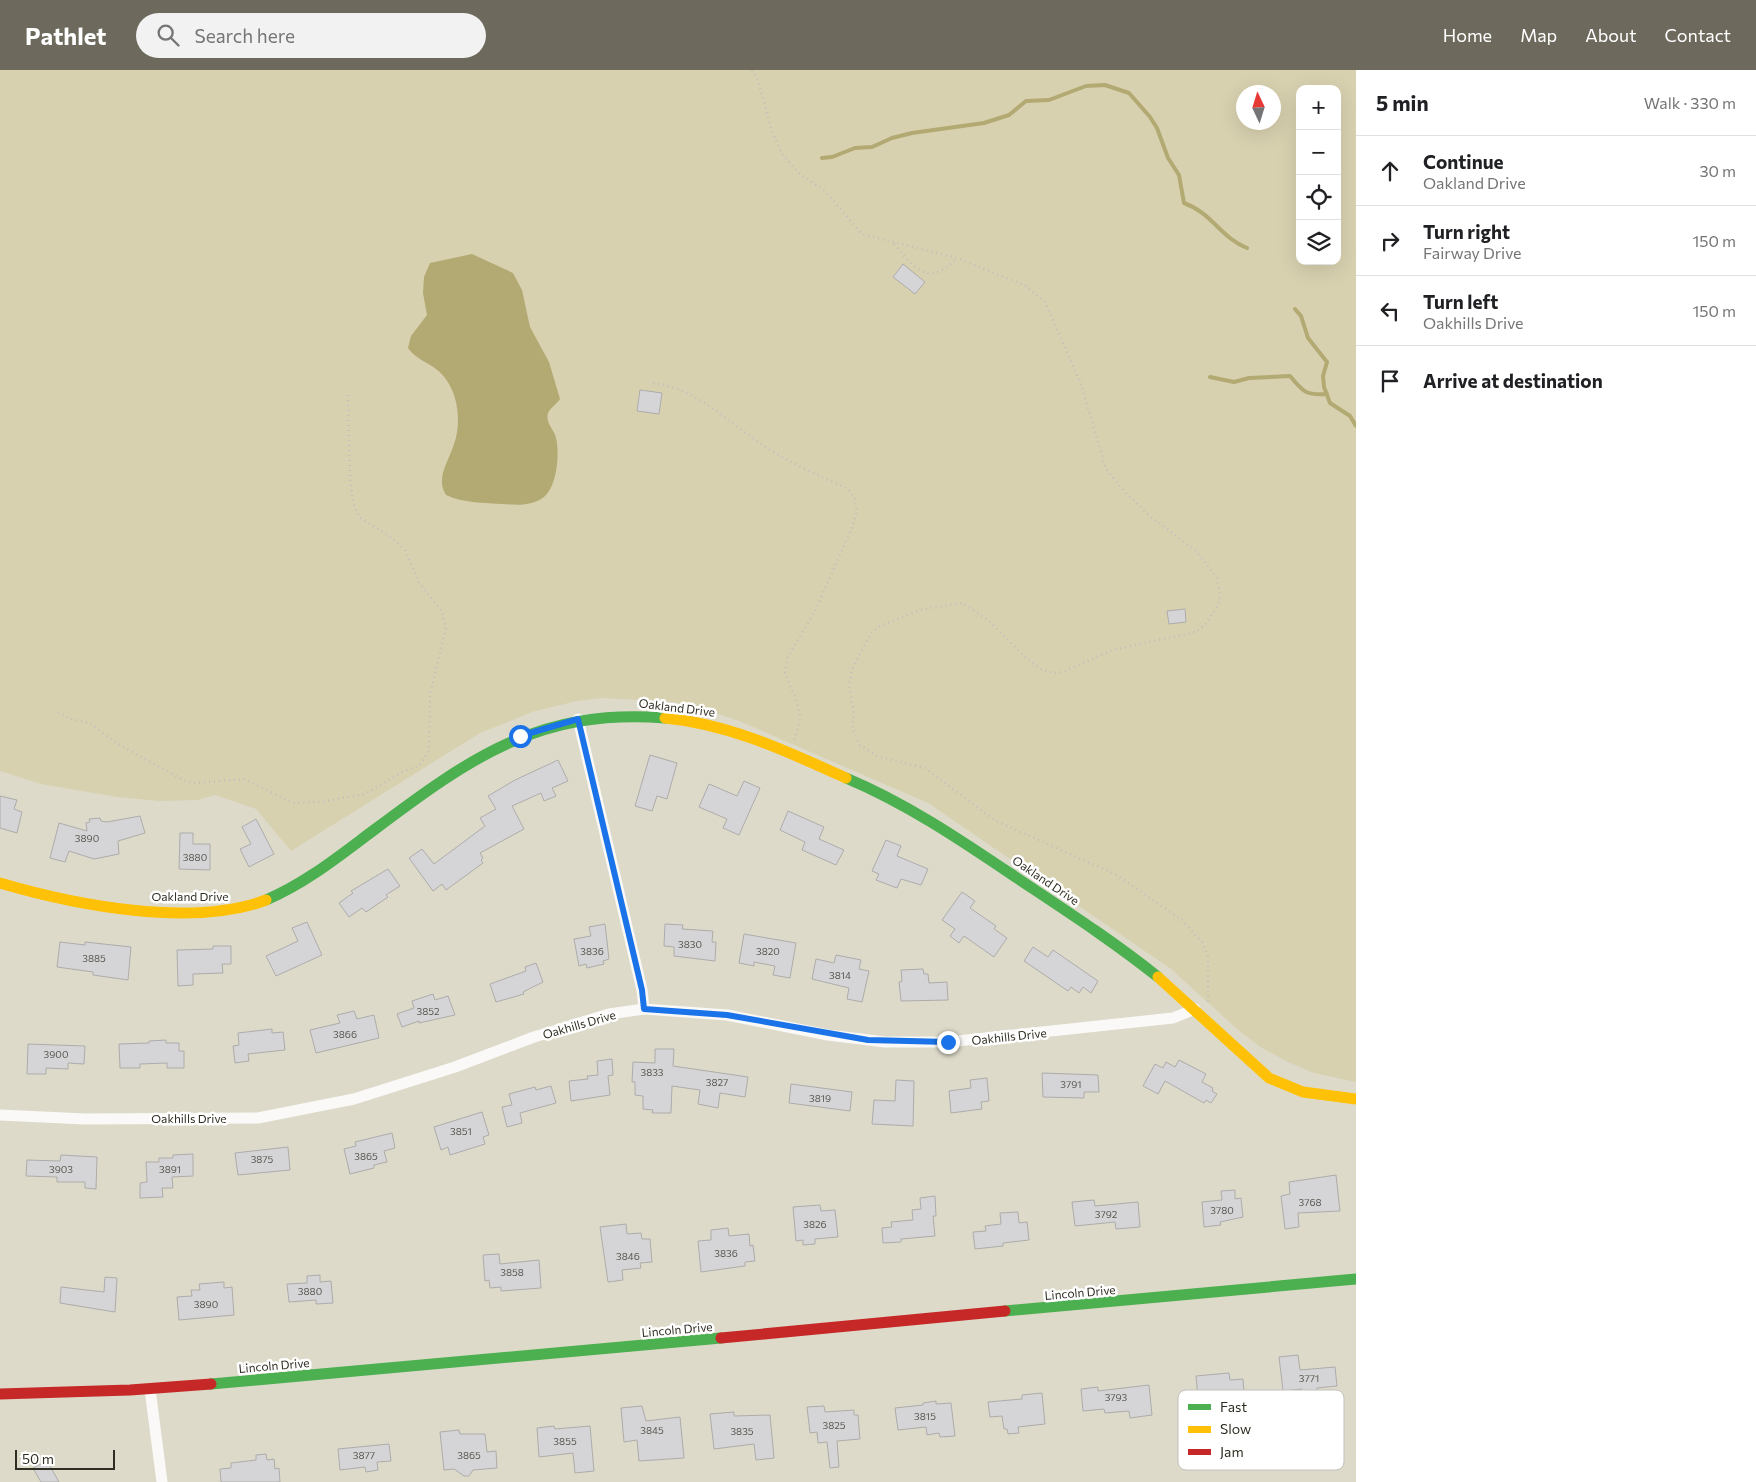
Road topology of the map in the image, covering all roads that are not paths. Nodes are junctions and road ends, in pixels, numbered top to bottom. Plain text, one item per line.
1 (578, 719) junction
2 (0, 883) edge
3 (644, 1009) junction
4 (1198, 1012) junction
5 (1356, 1098) edge
6 (0, 1116) edge
7 (1356, 1279) edge
8 (150, 1388) junction
9 (0, 1394) edge
10 (162, 1482) edge

1 - 2 street, Oakland Drive
1 - 3 street
1 - 4 street, Oakland Drive
3 - 4 street, Oakhills Drive
3 - 6 street, Oakhills Drive
4 - 5 street, Oakland Drive
7 - 8 street, Lincoln Drive
8 - 9 street, Lincoln Drive
8 - 10 street

